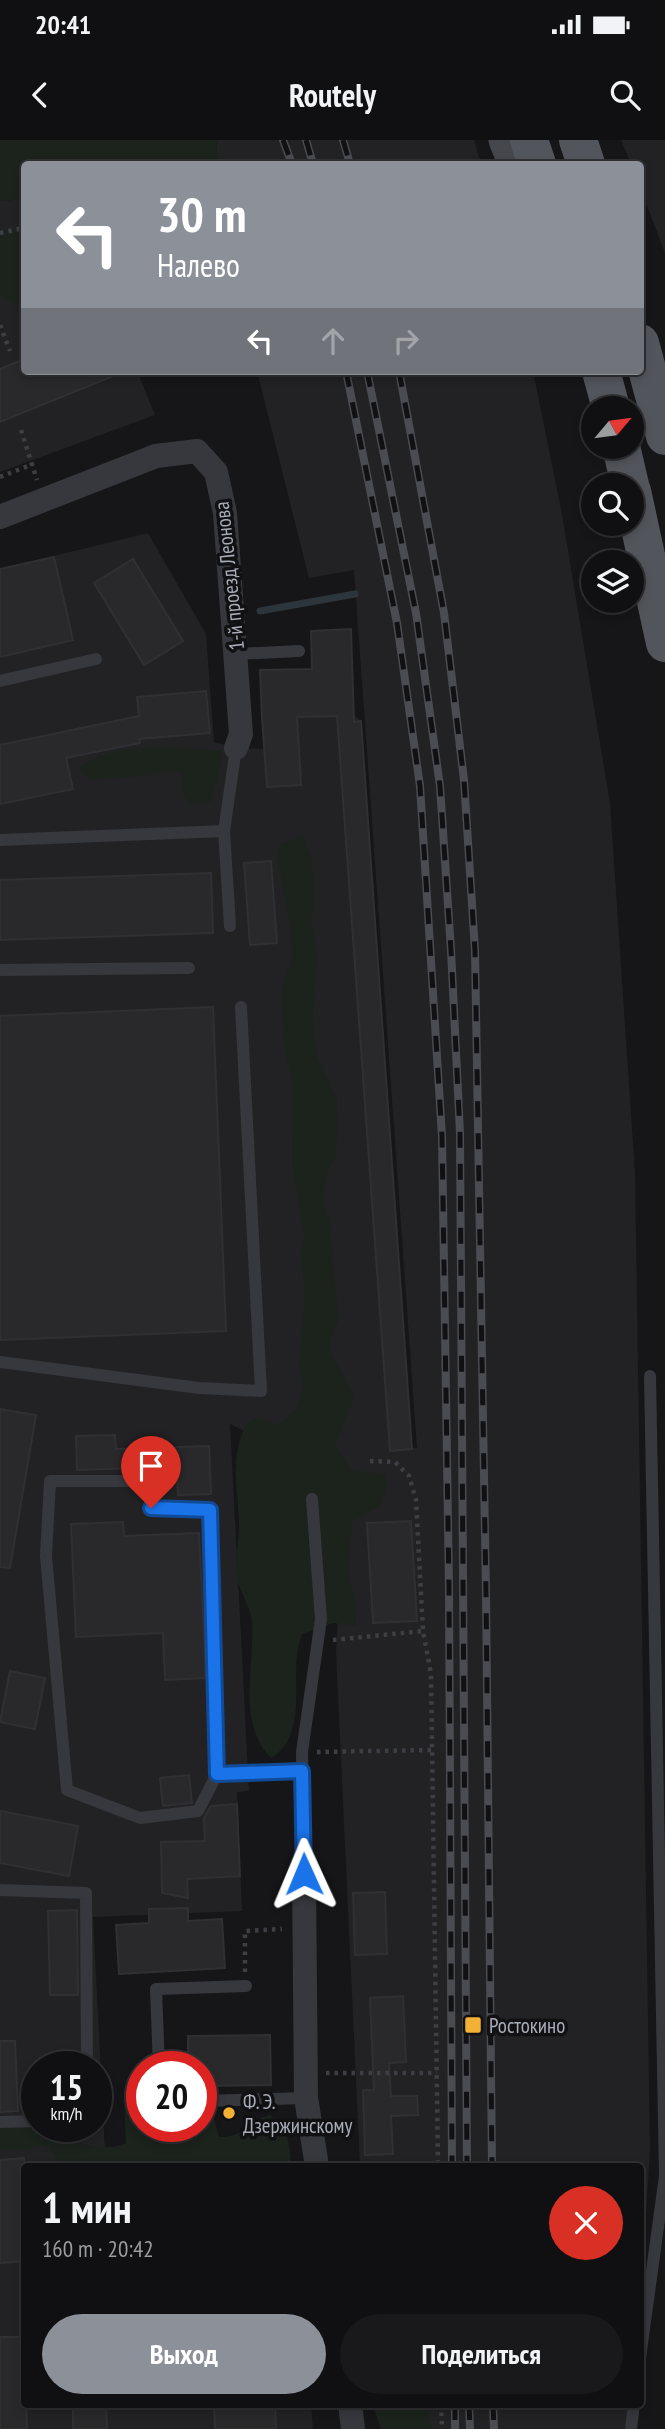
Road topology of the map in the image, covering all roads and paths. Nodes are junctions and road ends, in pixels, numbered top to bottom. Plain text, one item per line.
1 (506, 140) edge
2 (529, 140) edge
3 (578, 140) edge
4 (515, 161) edge
5 (536, 161) edge
6 (585, 161) edge
7 (21, 229) edge
8 (0, 233) edge
9 (0, 325) edge
10 (10, 351) dead end
11 (644, 358) edge
12 (21, 430) dead end
13 (665, 436) edge
14 (33, 464) junction
15 (0, 477) edge
16 (43, 501) junction
17 (0, 517) edge
18 (642, 536) edge
19 (665, 643) edge
20 (299, 651) dead end
21 (237, 654) junction
22 (96, 659) dead end
23 (0, 681) edge
24 (236, 748) joint
25 (224, 831) junction
26 (0, 840) edge
27 (230, 926) dead end
28 (189, 968) dead end
29 (0, 970) edge
30 (241, 1007) dead end
31 (0, 1362) edge
32 (650, 1376) dead end
33 (370, 1461) dead end
34 (313, 1499) dead end
35 (423, 1631) junction
36 (318, 1642) junction
37 (432, 1749) junction
38 (340, 1751) dead end
39 (302, 1771) junction
40 (217, 1774) junction
41 (304, 1874) joint
42 (0, 1890) edge
43 (266, 1930) dead end
44 (246, 1986) joint
45 (87, 2051) edge
46 (158, 2051) edge
47 (355, 2073) dead end
48 (437, 2073) junction
49 (306, 2098) junction
50 (217, 2101) edge
51 (21, 2121) edge
52 (0, 2122) edge
53 (317, 2163) edge
54 (438, 2163) edge
55 (644, 2329) edge
56 (350, 2408) edge
57 (441, 2408) edge
58 (634, 2408) edge
59 (353, 2429) edge
60 (442, 2429) edge
61 (631, 2429) edge

1 - 4 main road
2 - 5 main road
3 - 6 main road
7 - 8 path
9 - 10 path
11 - 13 main road
12 - 14 path
14 - 15 path
14 - 16 path
16 - 17 street, 1-й проезд Леонова
16 - 21 street, 1-й проезд Леонова
18 - 19 main road
20 - 21 lane
21 - 24 street, 1-й проезд Леонова
22 - 23 lane
24 - 25 lane
25 - 26 lane
25 - 27 lane
28 - 29 lane
30 - 31 lane
32 - 55 lane
33 - 35 path
34 - 36 lane
35 - 36 path
35 - 37 path
36 - 39 lane
37 - 38 path
37 - 48 path
39 - 40 lane
39 - 41 lane
40 - 40 lane
41 - 49 street
42 - 45 lane
43 - 44 path
44 - 46 lane
47 - 48 path
48 - 54 path
49 - 50 lane
49 - 53 street
51 - 52 lane
56 - 59 street
57 - 60 path
58 - 61 lane

